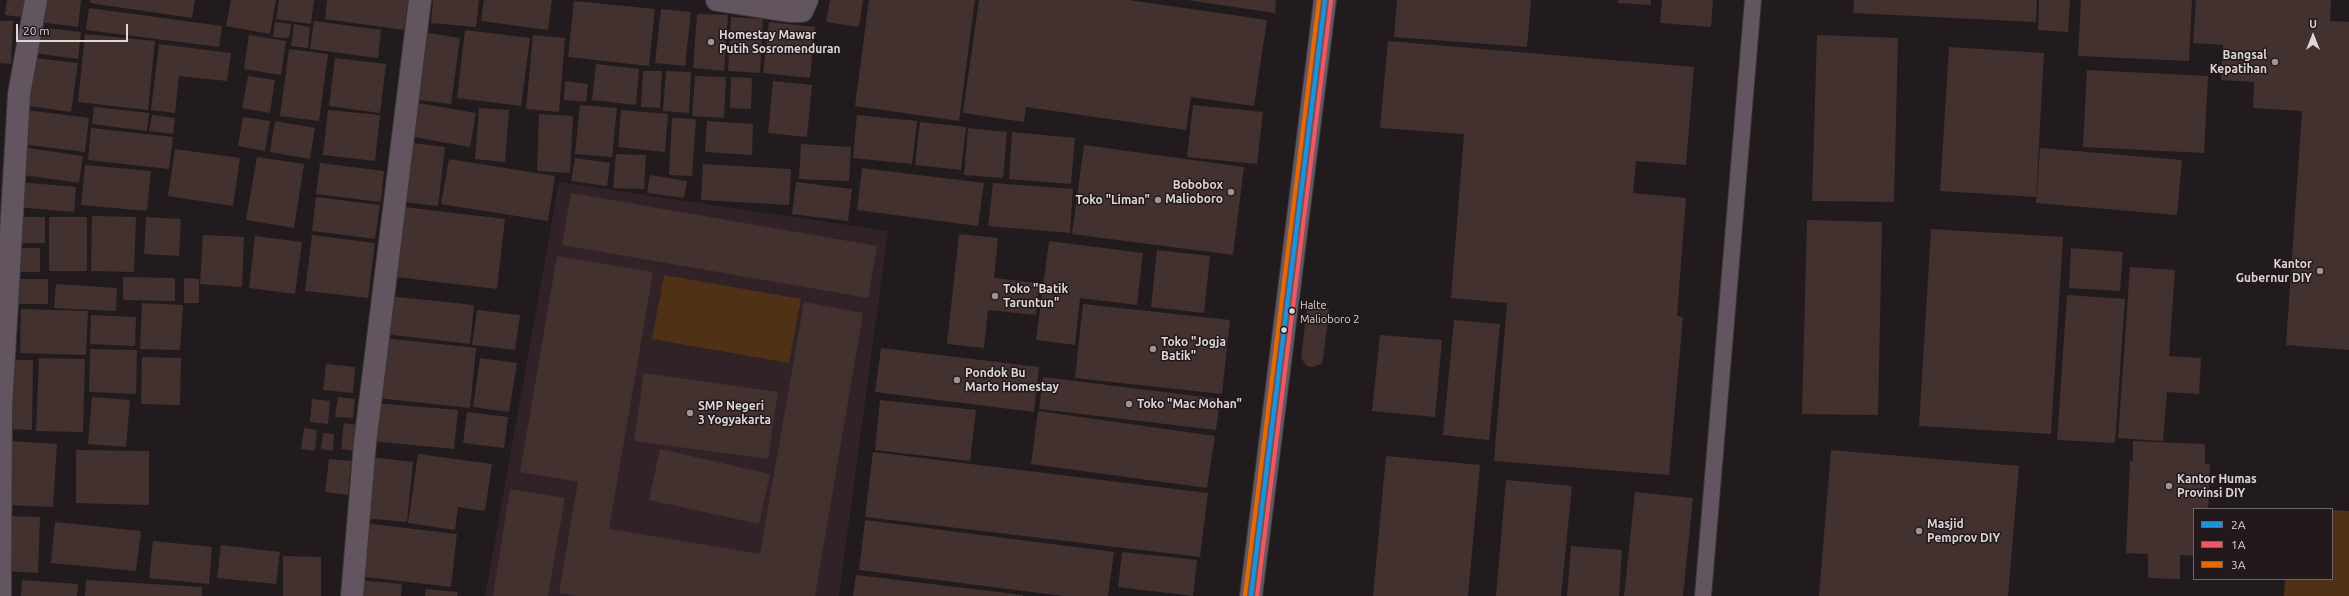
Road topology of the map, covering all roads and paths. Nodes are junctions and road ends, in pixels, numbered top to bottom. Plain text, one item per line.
1 (36, 0) edge
2 (420, 0) edge
3 (717, 0) edge
4 (806, 0) edge
5 (1325, 0) edge
6 (1753, 0) edge
7 (0, 596) edge
8 (352, 596) edge
9 (1251, 596) edge
10 (1703, 596) edge

1 - 7 street
2 - 8 street
3 - 4 street
5 - 9 main road
6 - 10 lane

